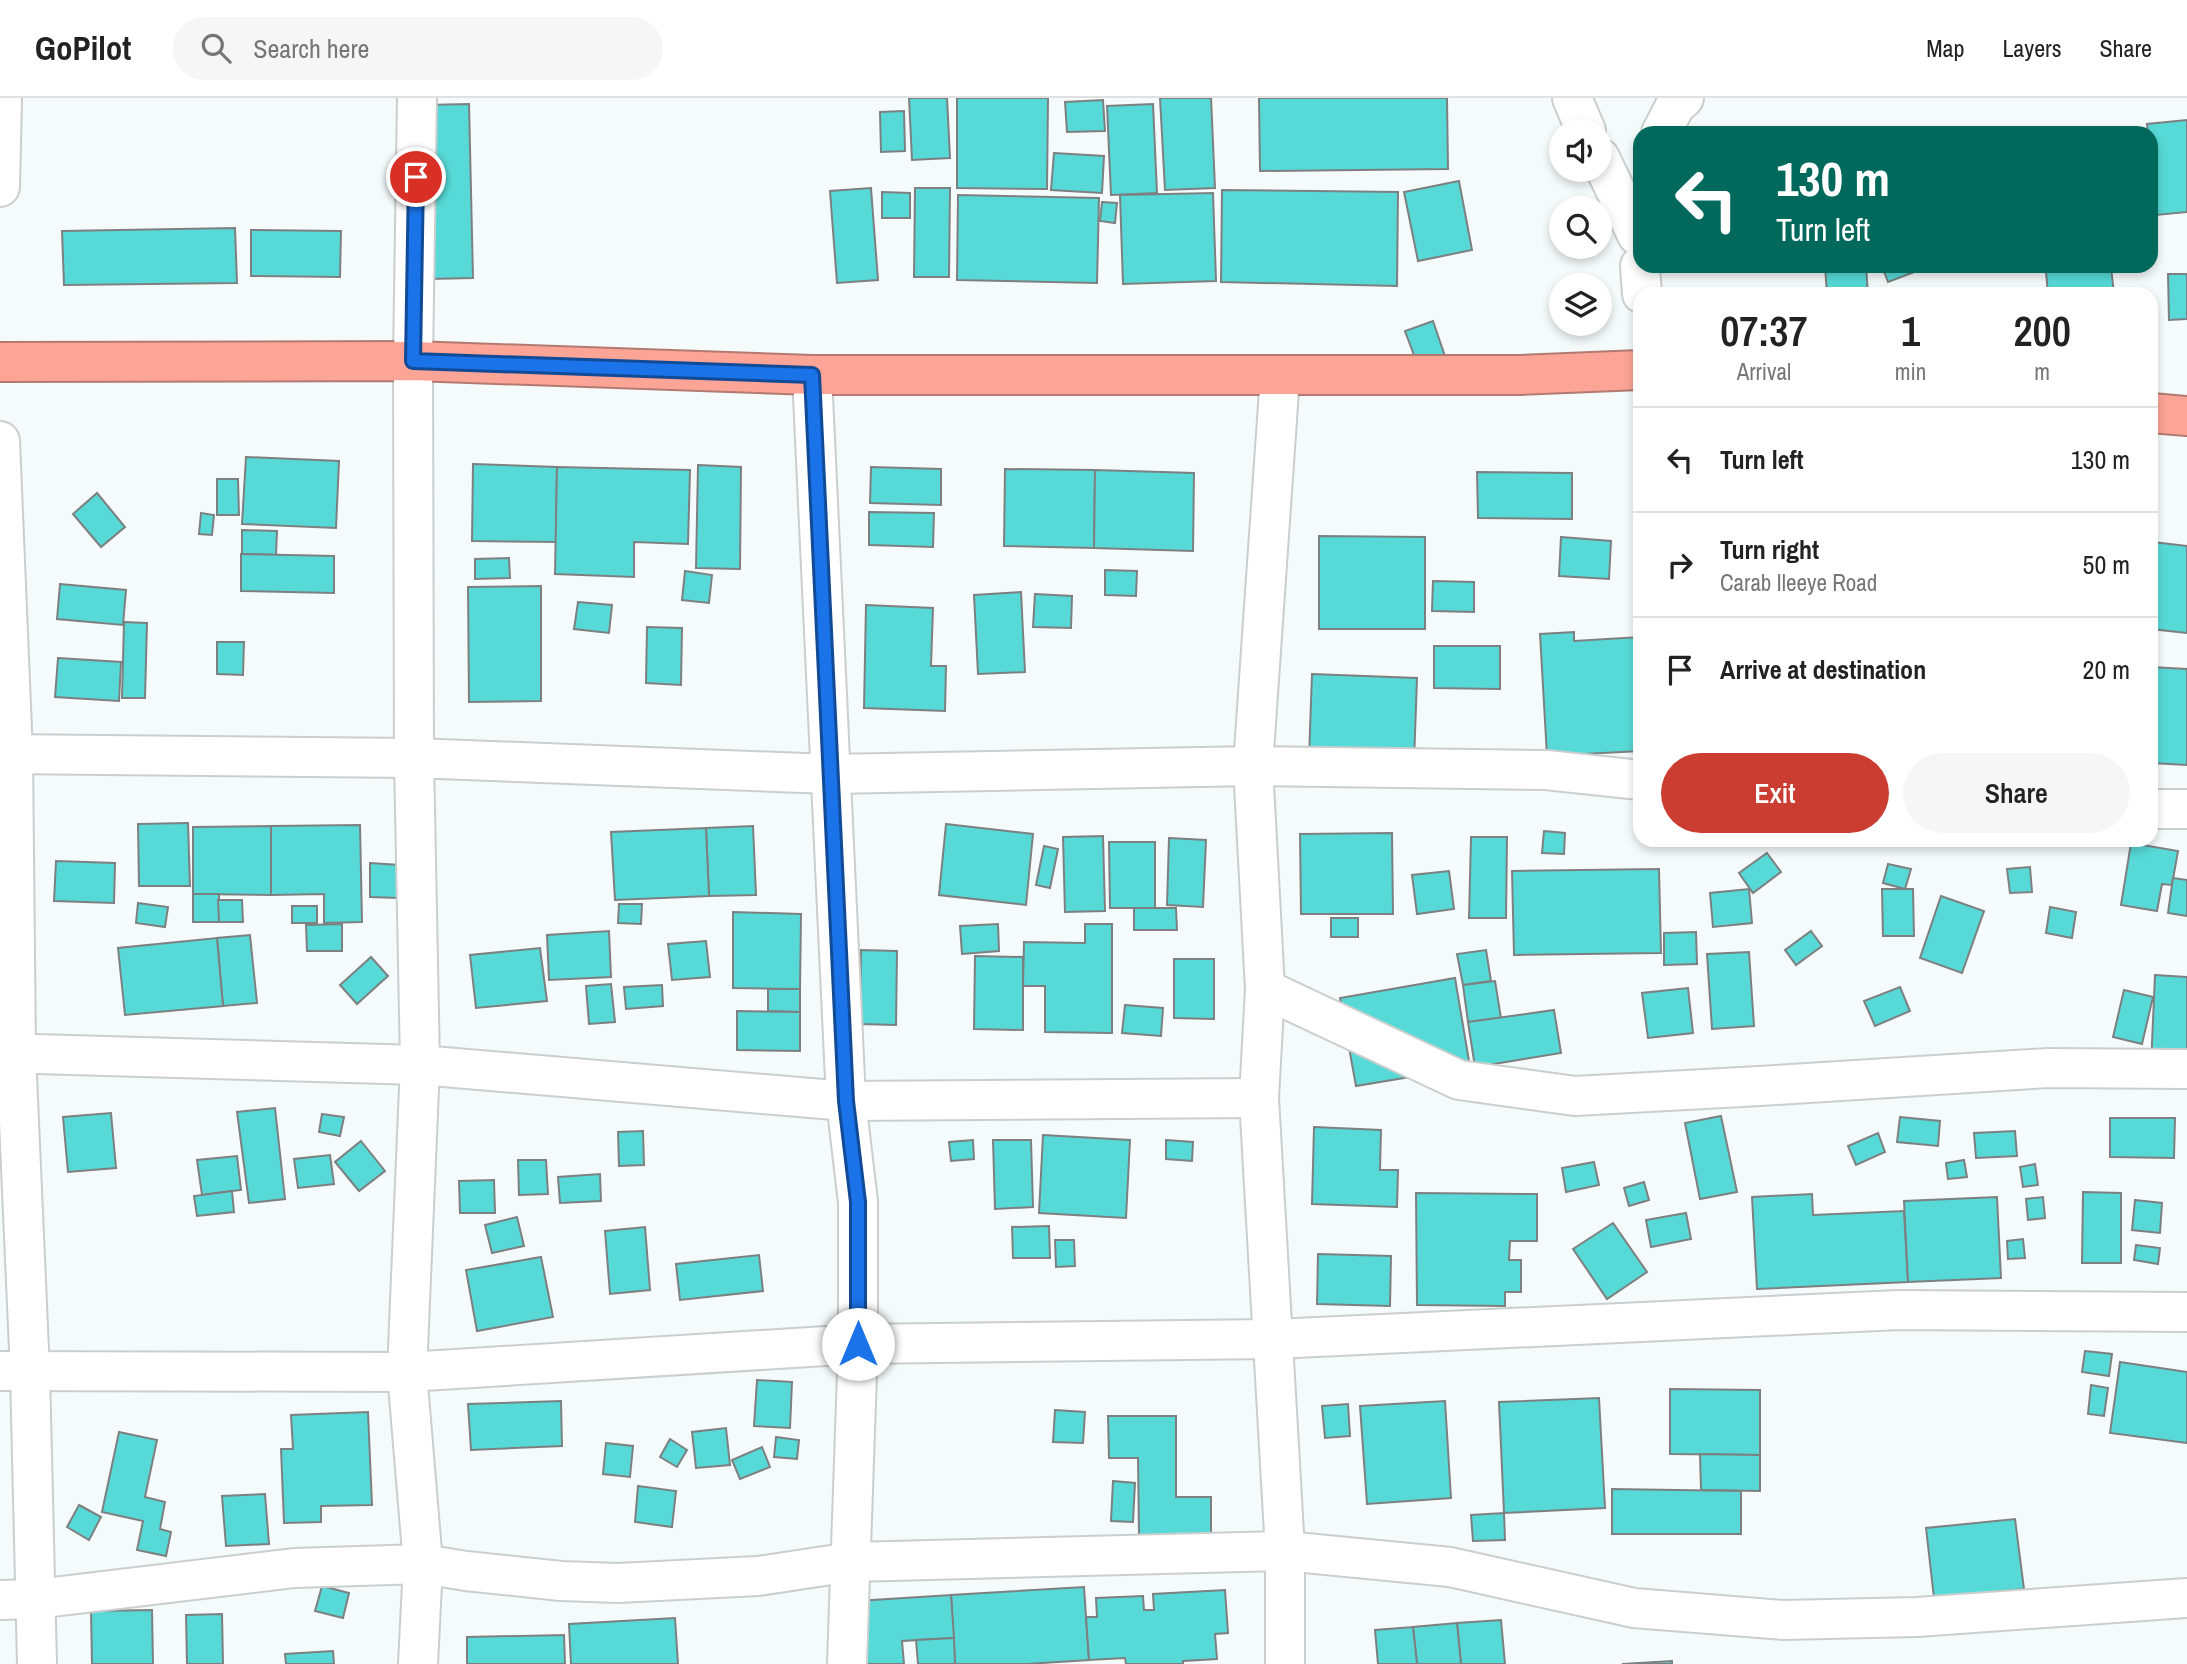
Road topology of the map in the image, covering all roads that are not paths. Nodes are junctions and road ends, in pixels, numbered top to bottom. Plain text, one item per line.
1 (2, 98) edge
2 (417, 98) edge
3 (1572, 98) edge
4 (1684, 98) edge
5 (1581, 119) edge
6 (1665, 126) edge
7 (1611, 182) edge
8 (0, 187) edge
9 (1633, 233) edge
10 (413, 361) junction
11 (0, 362) edge
12 (1633, 370) edge
13 (812, 375) junction
14 (1280, 376) junction
15 (2158, 414) edge
16 (2187, 416) edge
17 (0, 440) edge
18 (6, 754) edge
19 (414, 758) junction
20 (1253, 766) junction
21 (830, 774) junction
22 (1633, 779) edge
23 (2187, 808) edge
24 (2158, 809) edge
25 (1265, 989) junction
26 (8, 1053) edge
27 (420, 1065) junction
28 (2187, 1069) edge
29 (1259, 1098) junction
30 (846, 1101) junction
31 (2187, 1312) edge
32 (1274, 1339) junction
33 (858, 1344) junction
34 (15, 1372) edge
35 (407, 1372) junction
36 (1285, 1551) junction
37 (851, 1562) junction
38 (423, 1564) junction
39 (2187, 1598) edge
40 (18, 1599) edge
41 (37, 1664) edge
42 (418, 1664) edge
43 (847, 1664) edge
44 (1285, 1664) edge

1 - 8 street
2 - 10 street
3 - 5 street
4 - 6 street
7 - 9 street
10 - 11 highway
10 - 13 highway
10 - 19 street
12 - 14 highway
13 - 14 highway
13 - 21 street
14 - 20 street
15 - 16 highway
17 - 18 street
18 - 19 street
18 - 26 street
19 - 21 street
19 - 27 street
20 - 21 street
20 - 22 street
20 - 25 street
21 - 30 street
23 - 24 street
25 - 28 street
25 - 29 street
26 - 27 street
26 - 34 street
27 - 30 street
27 - 35 street
29 - 30 street
29 - 32 street
30 - 33 street
31 - 32 street
32 - 33 street
32 - 36 street
33 - 35 street
33 - 37 street
34 - 35 street
34 - 40 street
35 - 38 street
36 - 37 street
36 - 39 street
36 - 44 street
37 - 38 street
37 - 43 street
38 - 40 street
38 - 42 street
40 - 41 street

